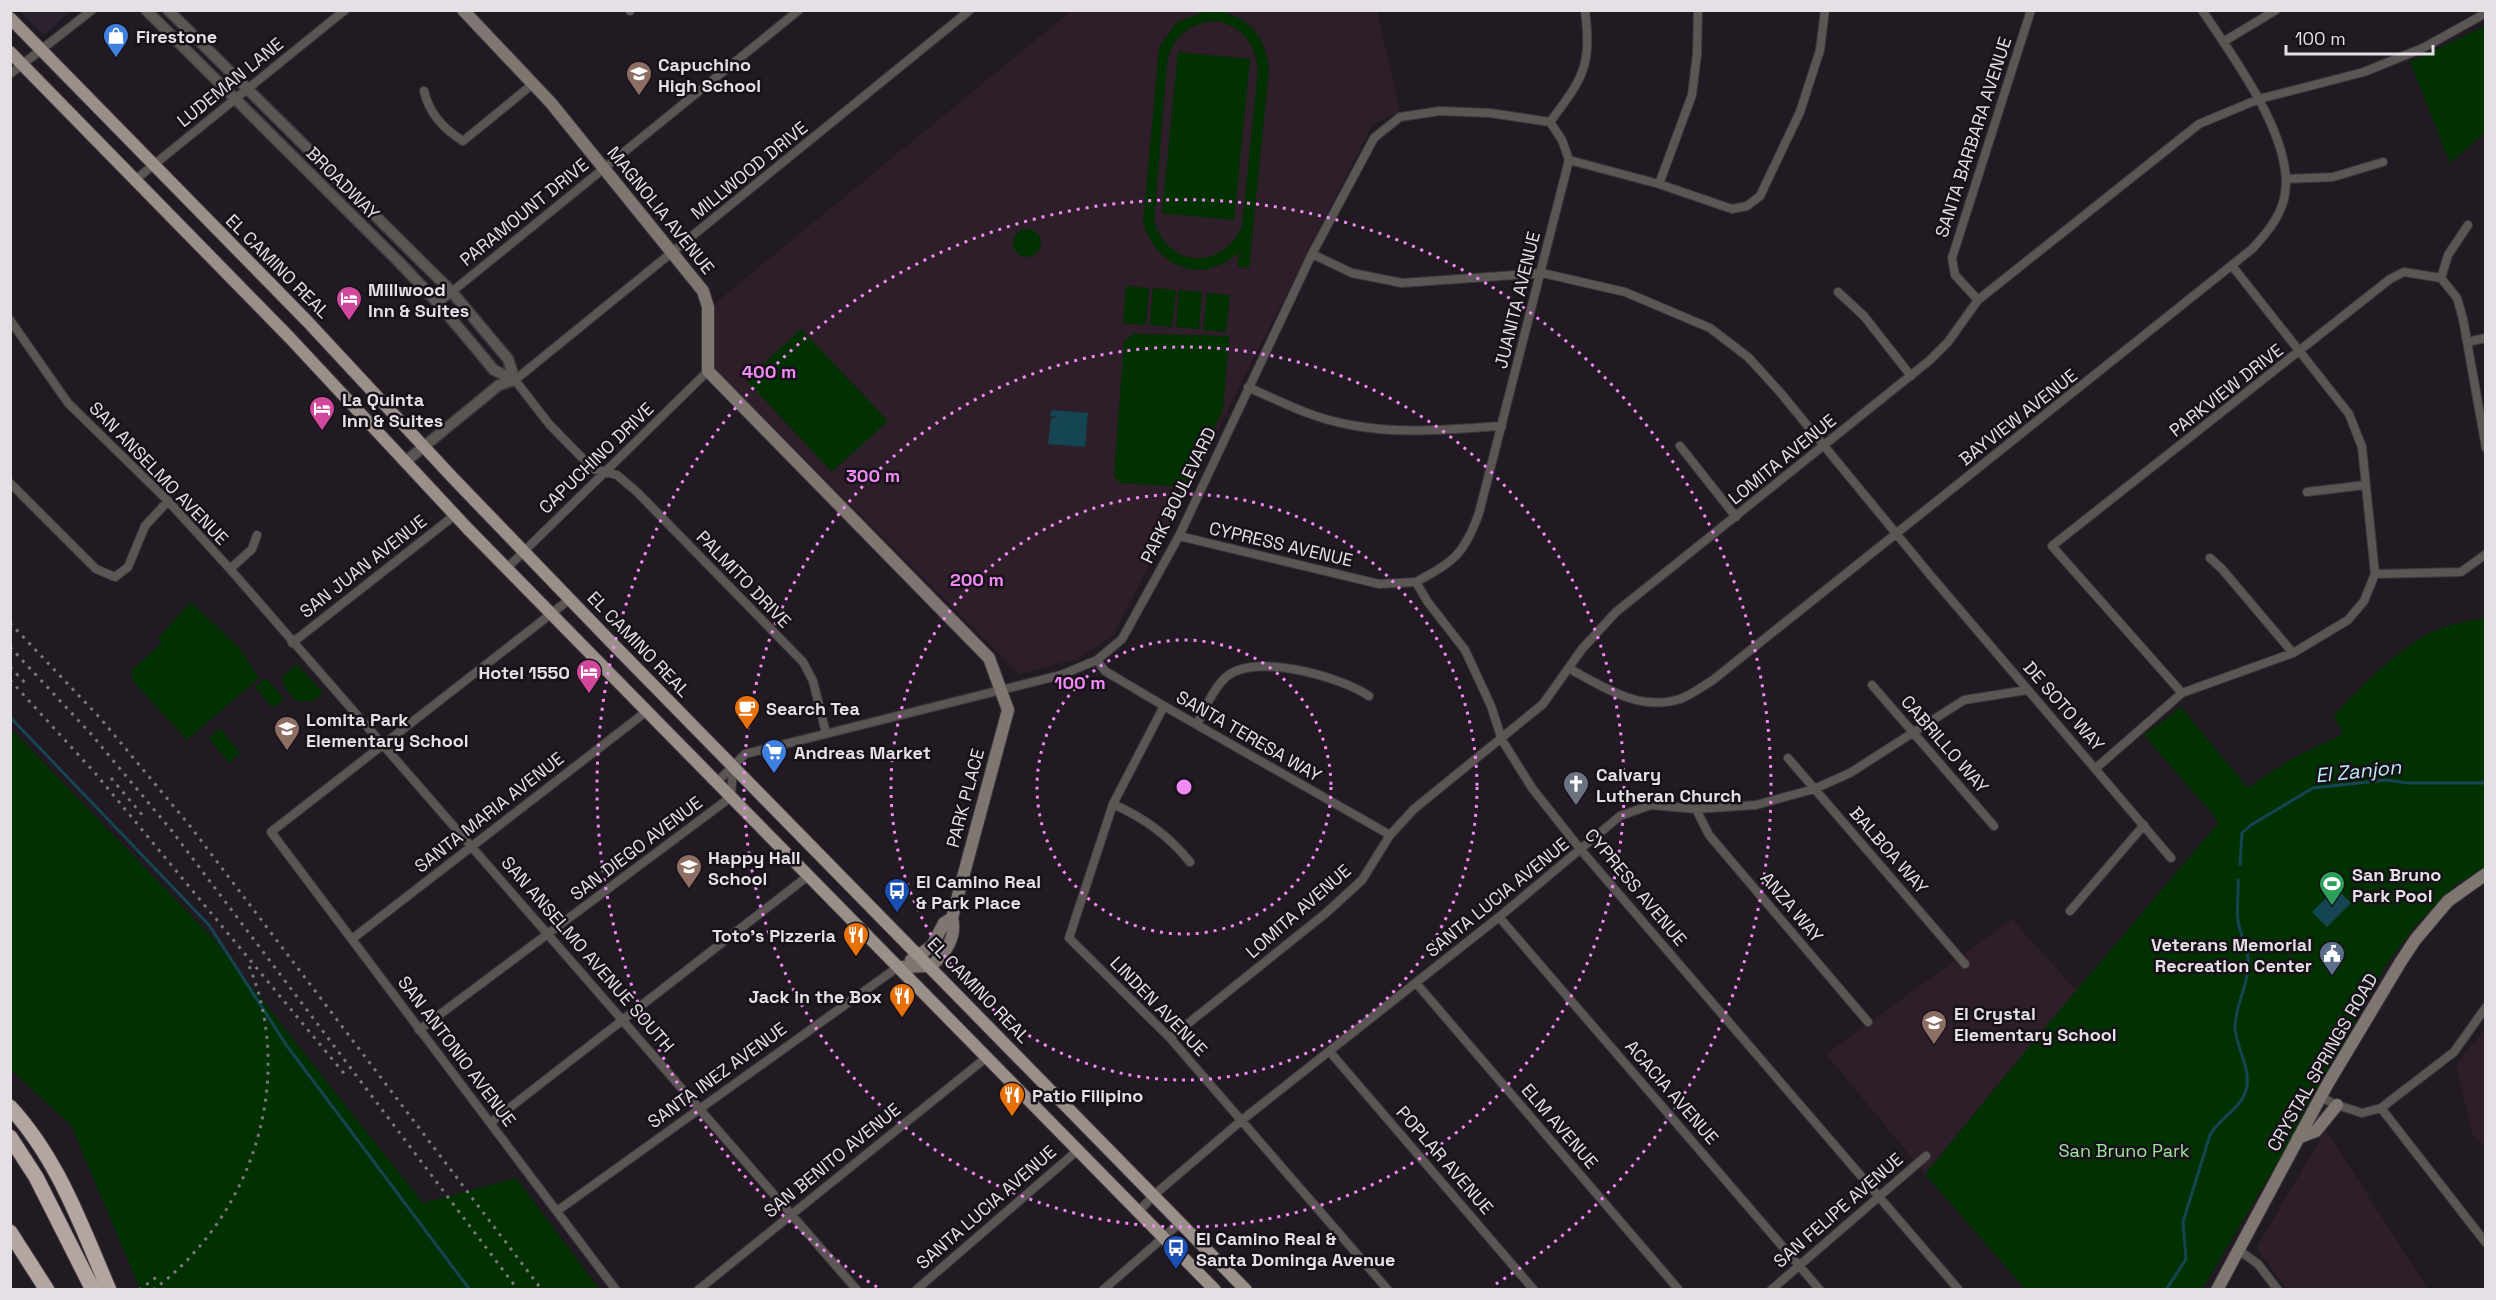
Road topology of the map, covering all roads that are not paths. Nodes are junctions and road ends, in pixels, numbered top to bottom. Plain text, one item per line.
1 (92, 10) edge
2 (146, 10) edge
3 (168, 10) edge
4 (345, 10) edge
5 (463, 10) edge
6 (799, 10) edge
7 (970, 10) edge
8 (1585, 10) edge
9 (1698, 10) edge
10 (1825, 10) edge
11 (2031, 10) edge
12 (2202, 10) edge
13 (2276, 10) edge
14 (2486, 13) edge
15 (10, 18) edge
16 (2223, 42) junction
17 (41, 50) junction
18 (10, 52) edge
19 (22, 65) junction
20 (10, 74) edge
21 (534, 83) junction
22 (247, 89) junction
23 (424, 92) dead end
24 (2259, 99) junction
25 (235, 100) junction
26 (1550, 122) junction
27 (1569, 160) junction
28 (2383, 162) dead end
29 (154, 164) junction
30 (605, 168) junction
31 (2286, 179) junction
32 (135, 180) junction
33 (1659, 184) junction
34 (2468, 225) dead end
35 (673, 253) junction
36 (1312, 254) junction
37 (2233, 267) junction
38 (1542, 273) junction
39 (2441, 278) junction
40 (452, 292) junction
41 (1838, 292) dead end
42 (1978, 300) junction
43 (438, 303) junction
44 (10, 320) edge
45 (2486, 338) edge
46 (2467, 342) junction
47 (2300, 352) junction
48 (708, 371) junction
49 (1911, 376) junction
50 (515, 380) junction
51 (1248, 387) junction
52 (1502, 426) junction
53 (1680, 446) dead end
54 (1824, 446) junction
55 (423, 447) junction
56 (2486, 448) edge
57 (405, 462) junction
58 (604, 472) junction
59 (10, 483) edge
60 (2365, 485) junction
61 (2307, 492) dead end
62 (168, 501) junction
63 (455, 515) junction
64 (1736, 517) junction
65 (1896, 534) junction
66 (257, 536) dead end
67 (1179, 536) junction
68 (524, 552) junction
69 (2486, 554) edge
70 (2210, 558) dead end
71 (507, 568) junction
72 (230, 569) junction
73 (2375, 574) junction
74 (1416, 582) junction
75 (570, 599) junction
76 (551, 613) junction
77 (292, 643) junction
78 (2293, 653) junction
79 (1096, 660) junction
80 (1570, 669) junction
81 (1872, 685) dead end
82 (1002, 688) junction
83 (2027, 690) junction
84 (2182, 693) junction
85 (1370, 696) dead end
86 (1164, 706) junction
87 (647, 711) junction
88 (1197, 724) junction
89 (1912, 732) junction
90 (826, 733) junction
91 (1502, 740) junction
92 (384, 745) junction
93 (1788, 758) dead end
94 (733, 766) junction
95 (2096, 768) junction
96 (717, 782) junction
97 (1814, 789) junction
98 (731, 797) junction
99 (1113, 804) junction
100 (1696, 809) junction
101 (2144, 825) junction
102 (1994, 826) dead end
103 (1390, 835) junction
104 (471, 847) junction
105 (1581, 850) junction
106 (2171, 858) dead end
107 (1190, 862) dead end
108 (2486, 874) edge
109 (808, 876) junction
110 (2070, 911) dead end
111 (1498, 917) junction
112 (952, 918) junction
113 (548, 933) junction
114 (352, 939) junction
115 (919, 954) junction
116 (1965, 964) dead end
117 (931, 966) junction
118 (898, 967) junction
119 (1416, 983) junction
120 (2486, 1007) edge
121 (623, 1019) junction
122 (1868, 1022) dead end
123 (419, 1030) junction
124 (1170, 1038) junction
125 (1330, 1052) junction
126 (987, 1058) junction
127 (2320, 1097) junction
128 (2337, 1105) junction
129 (10, 1107) edge
130 (700, 1107) junction
131 (2381, 1108) junction
132 (1242, 1120) junction
133 (490, 1123) junction
134 (10, 1137) edge
135 (2298, 1138) junction
136 (1078, 1150) junction
137 (1926, 1156) dead end
138 (1154, 1195) junction
139 (1880, 1196) junction
140 (557, 1211) junction
141 (1138, 1212) junction
142 (791, 1213) junction
143 (1182, 1222) junction
144 (10, 1232) edge
145 (1164, 1238) junction
146 (2486, 1243) edge
147 (2240, 1251) junction
148 (1799, 1265) junction
149 (47, 1290) edge
150 (93, 1290) edge
151 (109, 1290) edge
152 (616, 1290) edge
153 (698, 1290) edge
154 (857, 1290) edge
155 (916, 1290) edge
156 (1103, 1290) edge
157 (1215, 1290) edge
158 (1246, 1290) edge
159 (1388, 1290) edge
160 (1534, 1290) edge
161 (1679, 1290) edge
162 (1771, 1290) edge
163 (1820, 1290) edge
164 (1959, 1290) edge
165 (2217, 1290) edge
166 (2278, 1290) edge

1 - 17 street
2 - 25 street, BROADWAY
3 - 22 street, BROADWAY
4 - 22 street, LUDEMAN LANE
5 - 21 main road, MAGNOLIA AVENUE
6 - 30 street, PARAMOUNT DRIVE
7 - 35 street, MILLWOOD DRIVE
8 - 26 street
9 - 33 street
10 - 33 street
11 - 42 street, SANTA BARBARA AVENUE
12 - 16 street, BAYVIEW AVENUE
13 - 16 street
14 - 24 street, LOMITA AVENUE
15 - 17 main road, EL CAMINO REAL
16 - 24 street, BAYVIEW AVENUE
17 - 19 street
17 - 29 main road, EL CAMINO REAL
18 - 19 main road
19 - 20 street
19 - 32 main road
21 - 23 street
21 - 30 main road, MAGNOLIA AVENUE
22 - 25 street, LUDEMAN LANE
22 - 40 street, BROADWAY
24 - 31 street, BAYVIEW AVENUE
24 - 42 street, LOMITA AVENUE
25 - 29 street, LUDEMAN LANE
25 - 43 street, BROADWAY
26 - 27 street
26 - 36 street, PARK BOULEVARD
27 - 33 street
27 - 38 street, JUANITA AVENUE
28 - 31 street
29 - 32 street, LUDEMAN LANE
29 - 55 main road, EL CAMINO REAL
30 - 35 main road, MAGNOLIA AVENUE
30 - 40 street, PARAMOUNT DRIVE
31 - 37 street, BAYVIEW AVENUE
32 - 57 main road
34 - 39 street
35 - 48 main road, MAGNOLIA AVENUE
35 - 50 street, MILLWOOD DRIVE
36 - 38 street, DE SOTO WAY
36 - 51 street, PARK BOULEVARD
37 - 47 street
37 - 65 street, BAYVIEW AVENUE
38 - 52 street, JUANITA AVENUE
38 - 54 street, DE SOTO WAY
39 - 46 street
39 - 47 street, PARKVIEW DRIVE
40 - 43 street, PARAMOUNT DRIVE
40 - 50 street, BROADWAY
41 - 49 street
42 - 49 street, LOMITA AVENUE
43 - 50 street, BROADWAY
44 - 62 street, SAN ANSELMO AVENUE
45 - 46 street
46 - 56 street
47 - 60 street
47 - 84 street, PARKVIEW DRIVE
48 - 58 street, CAPUCHINO DRIVE
48 - 82 main road
49 - 54 street, LOMITA AVENUE
50 - 55 street, MILLWOOD DRIVE
50 - 58 street, BROADWAY
51 - 52 street
51 - 67 street, PARK BOULEVARD
52 - 74 street, JUANITA AVENUE
53 - 64 street
54 - 64 street, LOMITA AVENUE
54 - 65 street, DE SOTO WAY
55 - 57 street, MILLWOOD DRIVE
55 - 68 main road, EL CAMINO REAL
57 - 63 main road
58 - 68 street, CAPUCHINO DRIVE
58 - 90 street, PALMITO DRIVE
59 - 62 street
60 - 61 street
60 - 73 street
62 - 72 street, SAN ANSELMO AVENUE
63 - 71 main road
63 - 77 street, SAN JUAN AVENUE
64 - 80 street, LOMITA AVENUE
65 - 80 street, BAYVIEW AVENUE
65 - 83 street, DE SOTO WAY
66 - 72 street
67 - 74 street, CYPRESS AVENUE
67 - 79 street, PARK BOULEVARD
68 - 71 street, CAPUCHINO DRIVE
68 - 75 main road, EL CAMINO REAL
69 - 73 street
70 - 78 street
71 - 76 main road
72 - 77 street, SAN ANSELMO AVENUE
73 - 78 street
74 - 91 street, CYPRESS AVENUE
75 - 76 street
75 - 94 main road, EL CAMINO REAL
76 - 87 main road
76 - 92 street
77 - 92 street, SAN ANSELMO AVENUE SOUTH
78 - 84 street
79 - 82 street, PARK BOULEVARD
79 - 86 street, SANTA TERESA WAY
80 - 91 street, LOMITA AVENUE
81 - 89 street, CABRILLO WAY
82 - 90 street, PARK BOULEVARD
82 - 112 main road, PARK PLACE
83 - 89 street, SANTA LUCIA AVENUE
83 - 95 street, DE SOTO WAY
84 - 95 street
85 - 88 street
86 - 88 street, SANTA TERESA WAY
86 - 99 street, LINDEN AVENUE
87 - 96 main road
87 - 104 street, SANTA MARIA AVENUE
88 - 103 street, SANTA TERESA WAY
89 - 97 street, SANTA LUCIA AVENUE
89 - 102 street, CABRILLO WAY
90 - 94 street, PARK BOULEVARD
91 - 103 street, LOMITA AVENUE
91 - 105 street, CYPRESS AVENUE
92 - 104 street, SAN ANSELMO AVENUE SOUTH
92 - 114 street, SAN ANTONIO AVENUE
93 - 97 street, BALBOA WAY
94 - 96 street, PARK BOULEVARD
94 - 98 street
94 - 115 main road, EL CAMINO REAL
95 - 101 street, DE SOTO WAY
96 - 98 main road
97 - 100 street, SANTA LUCIA AVENUE
97 - 116 street, BALBOA WAY
98 - 109 main road
98 - 113 street, SAN DIEGO AVENUE
99 - 107 street
99 - 124 street, LINDEN AVENUE
100 - 105 street, SANTA LUCIA AVENUE
100 - 122 street, ANZA WAY
101 - 106 street, DE SOTO WAY
101 - 110 street
103 - 124 street, LOMITA AVENUE
104 - 113 street, SAN ANSELMO AVENUE SOUTH
104 - 114 street, SANTA MARIA AVENUE
105 - 111 street, SANTA LUCIA AVENUE
105 - 139 street, CYPRESS AVENUE
108 - 127 main road, CRYSTAL SPRINGS ROAD
109 - 118 main road
109 - 121 street
111 - 119 street, SANTA LUCIA AVENUE
111 - 148 street, ACACIA AVENUE
112 - 115 main road, PARK PLACE
112 - 117 main road, PARK PLACE
113 - 121 street, SAN ANSELMO AVENUE SOUTH
113 - 123 street, SAN DIEGO AVENUE
114 - 123 street, SAN ANTONIO AVENUE
115 - 117 main road, EL CAMINO REAL
115 - 118 main road, PARK PLACE
117 - 118 main road
117 - 138 main road, EL CAMINO REAL
118 - 126 main road
118 - 130 street, SANTA INEZ AVENUE
119 - 125 street, SANTA LUCIA AVENUE
119 - 161 street, ELM AVENUE
120 - 131 street
121 - 130 street, SAN ANSELMO AVENUE SOUTH
121 - 133 street
123 - 133 street, SAN ANTONIO AVENUE
124 - 132 street, LINDEN AVENUE
125 - 132 street, SANTA LUCIA AVENUE
125 - 160 street, POPLAR AVENUE
126 - 136 main road
126 - 142 street, SAN BENITO AVENUE
127 - 128 street
127 - 135 main road, CRYSTAL SPRINGS ROAD
128 - 131 street
128 - 135 main road
129 - 151 highway
130 - 140 street, SANTA INEZ AVENUE
130 - 142 street, SAN ANSELMO AVENUE SOUTH
131 - 146 street
132 - 138 street, SANTA LUCIA AVENUE
132 - 159 street, LINDEN AVENUE
133 - 140 street, SAN ANTONIO AVENUE
134 - 150 highway
135 - 147 main road, CRYSTAL SPRINGS ROAD
136 - 141 main road
136 - 155 street, SANTA LUCIA AVENUE
137 - 139 street, SAN FELIPE AVENUE
138 - 141 street, SANTA LUCIA AVENUE
138 - 143 main road, EL CAMINO REAL
139 - 148 street, SAN FELIPE AVENUE
139 - 164 street, CYPRESS AVENUE
140 - 152 street, SAN ANTONIO AVENUE
141 - 145 main road
142 - 153 street, SAN BENITO AVENUE
142 - 154 street, SAN ANSELMO AVENUE SOUTH
143 - 145 street
143 - 158 main road, EL CAMINO REAL
144 - 149 highway
145 - 156 street
145 - 157 main road
147 - 165 main road, CRYSTAL SPRINGS ROAD
147 - 166 street
148 - 162 street, SAN FELIPE AVENUE
148 - 163 street, ACACIA AVENUE

